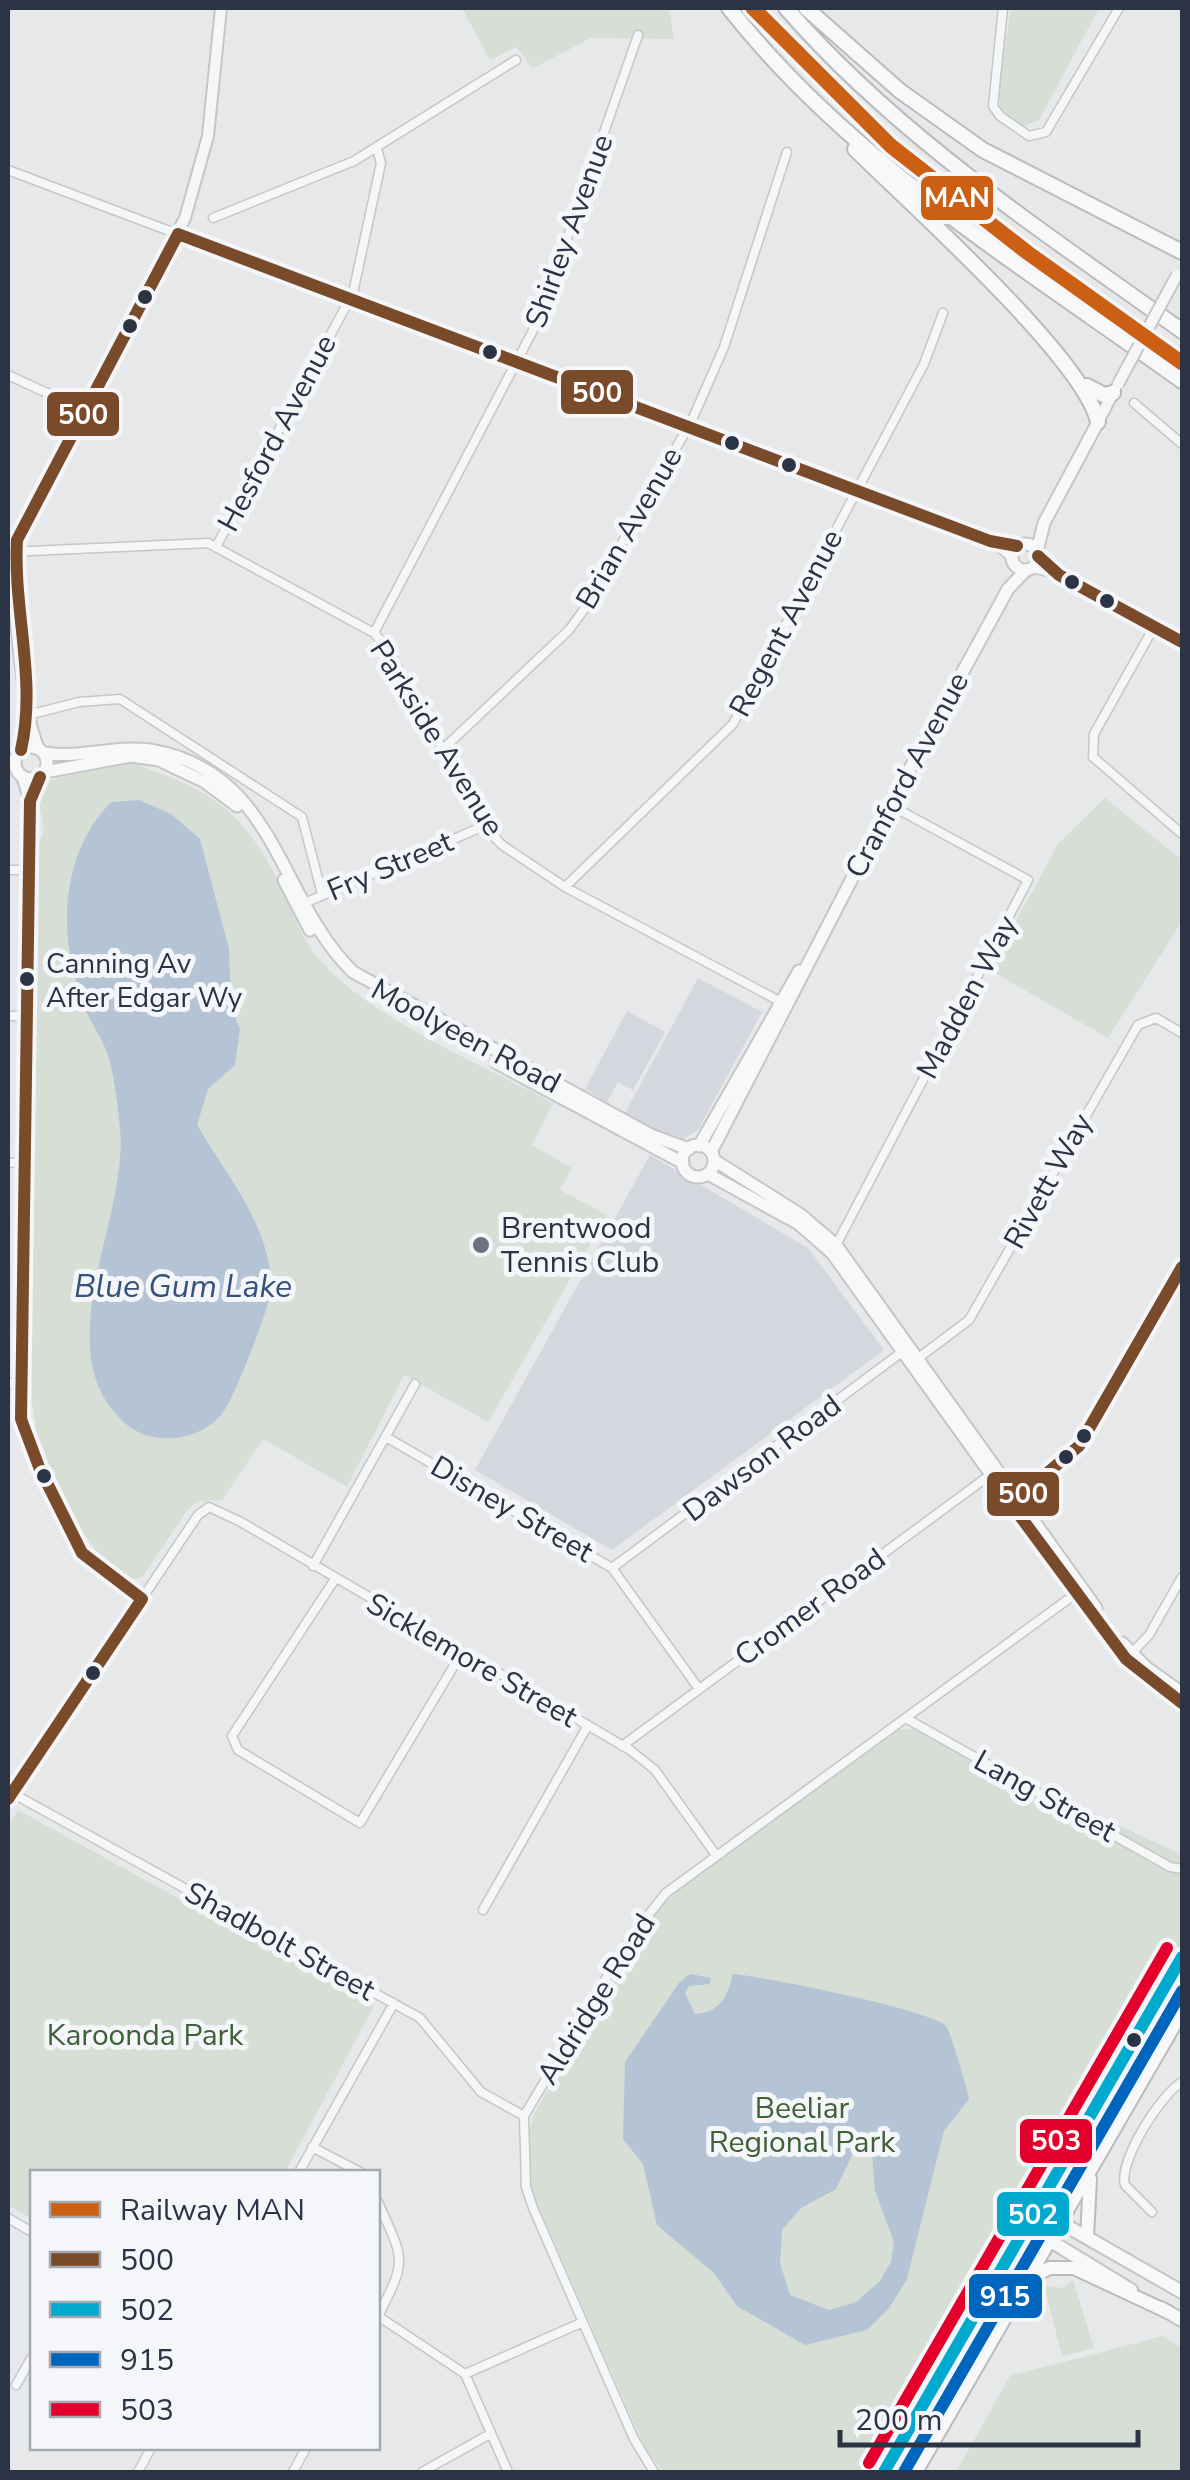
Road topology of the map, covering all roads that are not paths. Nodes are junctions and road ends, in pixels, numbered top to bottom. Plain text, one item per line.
1 (221, 8) edge
2 (719, 8) edge
3 (729, 8) edge
4 (786, 8) edge
5 (806, 8) edge
6 (1003, 8) edge
7 (1119, 8) edge
8 (638, 35) dead end
9 (516, 60) dead end
10 (377, 149) junction
11 (788, 152) dead end
12 (8, 170) edge
13 (213, 218) dead end
14 (178, 234) junction
15 (1153, 237) junction
16 (1182, 240) edge
17 (1182, 252) edge
18 (1180, 269) edge
19 (350, 298) junction
20 (943, 312) dead end
21 (1182, 331) edge
22 (519, 363) junction
23 (8, 374) edge
24 (1076, 378) junction
25 (1182, 381) edge
26 (1116, 389) junction
27 (1134, 403) dead end
28 (84, 410) junction
29 (1098, 422) junction
30 (688, 427) junction
31 (1182, 444) edge
32 (857, 490) junction
33 (217, 545) junction
34 (12, 552) edge
35 (1025, 557) junction
36 (1154, 627) junction
37 (374, 632) junction
38 (1182, 642) edge
39 (28, 721) junction
40 (444, 748) junction
41 (41, 751) junction
42 (16, 754) edge
43 (16, 772) edge
44 (42, 774) junction
45 (30, 801) junction
46 (890, 806) junction
47 (484, 826) junction
48 (1182, 834) edge
49 (8, 870) edge
50 (28, 870) junction
51 (565, 886) junction
52 (322, 894) junction
53 (300, 905) junction
54 (782, 1003) junction
55 (8, 1016) edge
56 (25, 1016) junction
57 (1182, 1033) edge
58 (703, 1152) junction
59 (23, 1162) junction
60 (8, 1163) edge
61 (683, 1163) junction
62 (708, 1174) junction
63 (834, 1249) junction
64 (1182, 1268) edge
65 (907, 1349) junction
66 (915, 1360) junction
67 (8, 1382) edge
68 (415, 1384) dead end
69 (19, 1388) junction
70 (386, 1437) junction
71 (994, 1472) junction
72 (1015, 1502) junction
73 (313, 1566) junction
74 (612, 1568) junction
75 (1182, 1577) edge
76 (334, 1579) junction
77 (1079, 1592) junction
78 (142, 1599) junction
79 (461, 1654) junction
80 (1128, 1656) junction
81 (699, 1689) junction
82 (1182, 1693) edge
83 (1182, 1704) edge
84 (909, 1720) junction
85 (587, 1726) junction
86 (622, 1746) junction
87 (10, 1796) edge
88 (716, 1855) junction
89 (1182, 1869) edge
90 (483, 1910) dead end
91 (1182, 1957) edge
92 (394, 2004) junction
93 (1182, 2012) edge
94 (1130, 2048) junction
95 (1155, 2061) junction
96 (1181, 2082) edge
97 (524, 2116) junction
98 (312, 2148) junction
99 (300, 2170) edge
100 (356, 2170) edge
101 (1090, 2171) junction
102 (380, 2207) edge
103 (1037, 2209) junction
104 (1152, 2212) dead end
105 (8, 2218) edge
106 (1060, 2222) junction
107 (1026, 2226) junction
108 (30, 2231) edge
109 (1087, 2237) junction
110 (1050, 2240) junction
111 (1028, 2278) junction
112 (1182, 2292) edge
113 (380, 2312) edge
114 (1168, 2312) junction
115 (380, 2317) edge
116 (1182, 2320) edge
117 (583, 2322) junction
118 (30, 2361) edge
119 (464, 2374) junction
120 (16, 2384) dead end
121 (490, 2434) junction
122 (150, 2450) edge
123 (305, 2450) edge
124 (138, 2472) edge
125 (292, 2472) edge
126 (422, 2472) edge
127 (508, 2472) edge
128 (654, 2472) edge
129 (884, 2472) edge
130 (916, 2472) edge

1 - 14 street
2 - 24 highway
3 - 25 highway
4 - 21 highway
5 - 15 highway
6 - 7 street
8 - 22 street, Shirley Avenue
9 - 10 street
10 - 13 street
10 - 19 street, Hesford Avenue
11 - 30 street, Brian Avenue
12 - 14 street
14 - 19 street
14 - 28 street
15 - 16 highway
15 - 17 highway
18 - 26 street, Cranford Avenue, bridge
19 - 22 street
19 - 33 street, Hesford Avenue
20 - 32 street, Regent Avenue
22 - 30 street
22 - 37 street, Shirley Avenue
23 - 28 street
24 - 26 highway
24 - 29 highway
26 - 29 street, Cranford Avenue
27 - 31 street
28 - 34 street
29 - 35 main road, Cranford Avenue
30 - 32 street
30 - 40 street, Brian Avenue
32 - 35 street
32 - 51 street, Regent Avenue
33 - 34 street, Parkside Avenue
33 - 37 street, Parkside Avenue
34 - 39 street
35 - 36 street
35 - 46 main road, Cranford Avenue
36 - 38 street
36 - 48 street
37 - 40 street, Parkside Avenue
39 - 41 street
39 - 42 street
39 - 52 street
40 - 47 street, Parkside Avenue
41 - 42 main road, Moolyeen Road
41 - 44 main road
41 - 53 main road, Moolyeen Road
42 - 43 main road
43 - 44 main road, Moolyeen Road
43 - 45 street
44 - 45 street
44 - 53 main road, Moolyeen Road
45 - 50 street
46 - 54 main road, Cranford Avenue
46 - 63 street, Madden Way
47 - 51 street, Parkside Avenue
47 - 52 street, Fry Street
49 - 50 street
50 - 56 street
51 - 54 street, Parkside Avenue
52 - 53 street, Fry Street
53 - 58 main road, Moolyeen Road
53 - 61 main road, Moolyeen Road
54 - 58 main road, Cranford Avenue
55 - 56 street
56 - 59 street
57 - 66 street, Rivett Way
58 - 61 main road
58 - 62 main road
58 - 63 main road, Moolyeen Road
59 - 60 street
59 - 69 street
61 - 62 main road, Moolyeen Road
62 - 63 main road, Moolyeen Road
63 - 65 main road, Moolyeen Road
64 - 72 street
65 - 66 main road, Moolyeen Road
65 - 74 street, Dawson Road
66 - 71 main road, Moolyeen Road
67 - 69 street
68 - 70 street
69 - 78 street
70 - 73 street
70 - 74 street, Disney Street
71 - 72 main road, Moolyeen Road
71 - 81 street, Cromer Road
72 - 77 main road, Moolyeen Road
73 - 76 street, Sicklemore Street
73 - 78 street, Sicklemore Street
74 - 81 street, Disney Street
75 - 80 street
76 - 79 street, Sicklemore Street
76 - 79 street
77 - 80 main road, Moolyeen Road
77 - 84 street, Aldridge Road
78 - 87 street
79 - 85 street, Sicklemore Street
80 - 82 main road, Moolyeen Road
80 - 83 main road, Moolyeen Road
81 - 86 street, Cromer Road
84 - 88 street, Aldridge Road
84 - 89 street, Lang Street
85 - 86 street, Sicklemore Street
85 - 90 street
86 - 88 street, Sicklemore Street
87 - 92 street, Shadbolt Street
88 - 97 street, Aldridge Road
91 - 94 main road
92 - 97 street, Shadbolt Street
92 - 98 street
93 - 95 main road
94 - 95 main road
94 - 103 main road
95 - 101 main road
96 - 104 street
97 - 117 street, Aldridge Road
98 - 99 street
98 - 100 street
101 - 106 main road
101 - 109 main road
102 - 113 street
103 - 106 main road
103 - 107 main road
105 - 108 street
106 - 109 main road
106 - 110 main road
107 - 110 main road
107 - 129 main road
109 - 112 main road
110 - 111 main road
110 - 114 main road
111 - 114 main road
111 - 130 main road
114 - 116 main road
115 - 119 street
117 - 119 street
117 - 128 street, Aldridge Road
118 - 120 street
119 - 121 street
121 - 126 street
121 - 127 street
122 - 124 street
123 - 125 street

